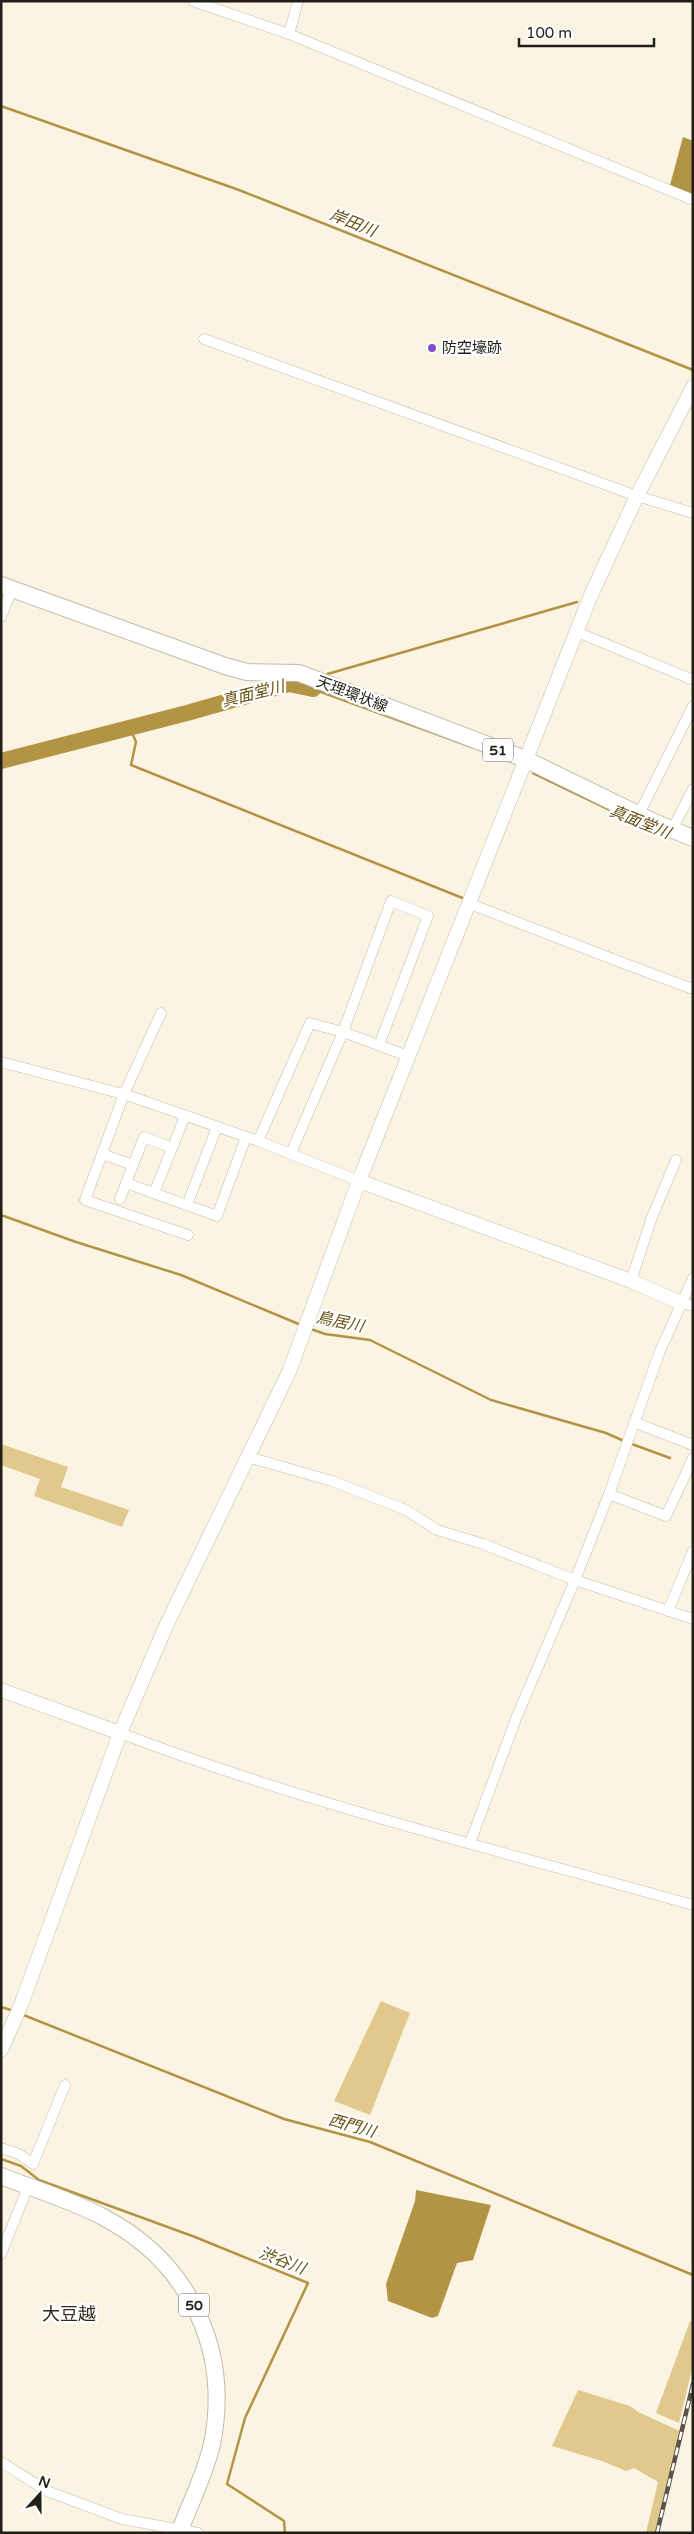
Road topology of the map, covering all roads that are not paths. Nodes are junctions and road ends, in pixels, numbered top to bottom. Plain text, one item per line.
1 (193, 1) edge
2 (298, 1) edge
3 (289, 34) junction
4 (693, 200) edge
5 (204, 339) dead end
6 (693, 387) edge
7 (637, 496) junction
8 (693, 513) edge
9 (7, 587) edge
10 (1, 617) edge
11 (577, 632) junction
12 (693, 680) edge
13 (693, 706) edge
14 (525, 759) junction
15 (693, 789) edge
16 (639, 814) junction
17 (672, 830) junction
18 (693, 838) edge
19 (470, 904) junction
20 (693, 989) edge
21 (161, 1013) dead end
22 (343, 1032) junction
23 (379, 1045) junction
24 (408, 1056) junction
25 (1, 1062) edge
26 (124, 1094) junction
27 (185, 1116) junction
28 (217, 1127) junction
29 (246, 1137) junction
30 (258, 1141) junction
31 (172, 1148) junction
32 (291, 1153) junction
33 (102, 1154) junction
34 (676, 1160) dead end
35 (133, 1165) junction
36 (358, 1181) junction
37 (126, 1183) junction
38 (154, 1193) junction
39 (120, 1199) dead end
40 (187, 1205) junction
41 (188, 1235) dead end
42 (693, 1278) edge
43 (631, 1281) junction
44 (687, 1304) edge
45 (636, 1422) junction
46 (693, 1445) edge
47 (248, 1457) junction
48 (693, 1458) edge
49 (608, 1494) junction
50 (693, 1551) edge
51 (575, 1580) junction
52 (668, 1611) junction
53 (693, 1619) edge
54 (1, 1690) edge
55 (120, 1733) junction
56 (470, 1843) junction
57 (693, 1905) edge
58 (1, 2050) edge
59 (64, 2085) dead end
60 (1, 2148) edge
61 (1, 2176) edge
62 (28, 2187) junction
63 (1, 2254) edge
64 (1, 2462) edge
65 (180, 2531) edge
66 (198, 2533) edge

1 - 3 street
2 - 3 street
3 - 4 street
5 - 7 street
6 - 7 street
7 - 8 street
7 - 11 street
9 - 10 street
9 - 14 main road, 天理環状線 / 51
11 - 12 street
11 - 14 street
13 - 16 street
14 - 16 main road, 天理環状線 / 51
14 - 19 street
15 - 17 street
16 - 17 main road, 天理環状線 / 51
17 - 18 main road, 天理環状線 / 51
19 - 20 street
19 - 24 street
21 - 26 street
22 - 23 street
22 - 23 street
22 - 30 street
22 - 32 street
23 - 24 street
24 - 36 street
25 - 26 street
26 - 27 street
26 - 33 street
27 - 28 street
27 - 31 street
28 - 29 street
28 - 40 street
29 - 30 street
29 - 40 street
30 - 32 street
31 - 35 street
31 - 38 street
32 - 36 street
33 - 35 street
33 - 41 street
34 - 43 street
35 - 37 street
36 - 43 street
36 - 47 street
37 - 38 street
37 - 39 street
38 - 40 street
42 - 44 street
43 - 44 street
44 - 45 street
45 - 46 street
45 - 49 street
47 - 51 street
47 - 55 street
48 - 49 street
49 - 51 street
50 - 52 street
51 - 52 street
51 - 56 street
52 - 53 street
54 - 55 street
55 - 56 street
55 - 58 street
56 - 57 street
59 - 60 street
61 - 62 main road, 50
62 - 63 street
62 - 65 main road, 50
64 - 65 street
65 - 66 street

